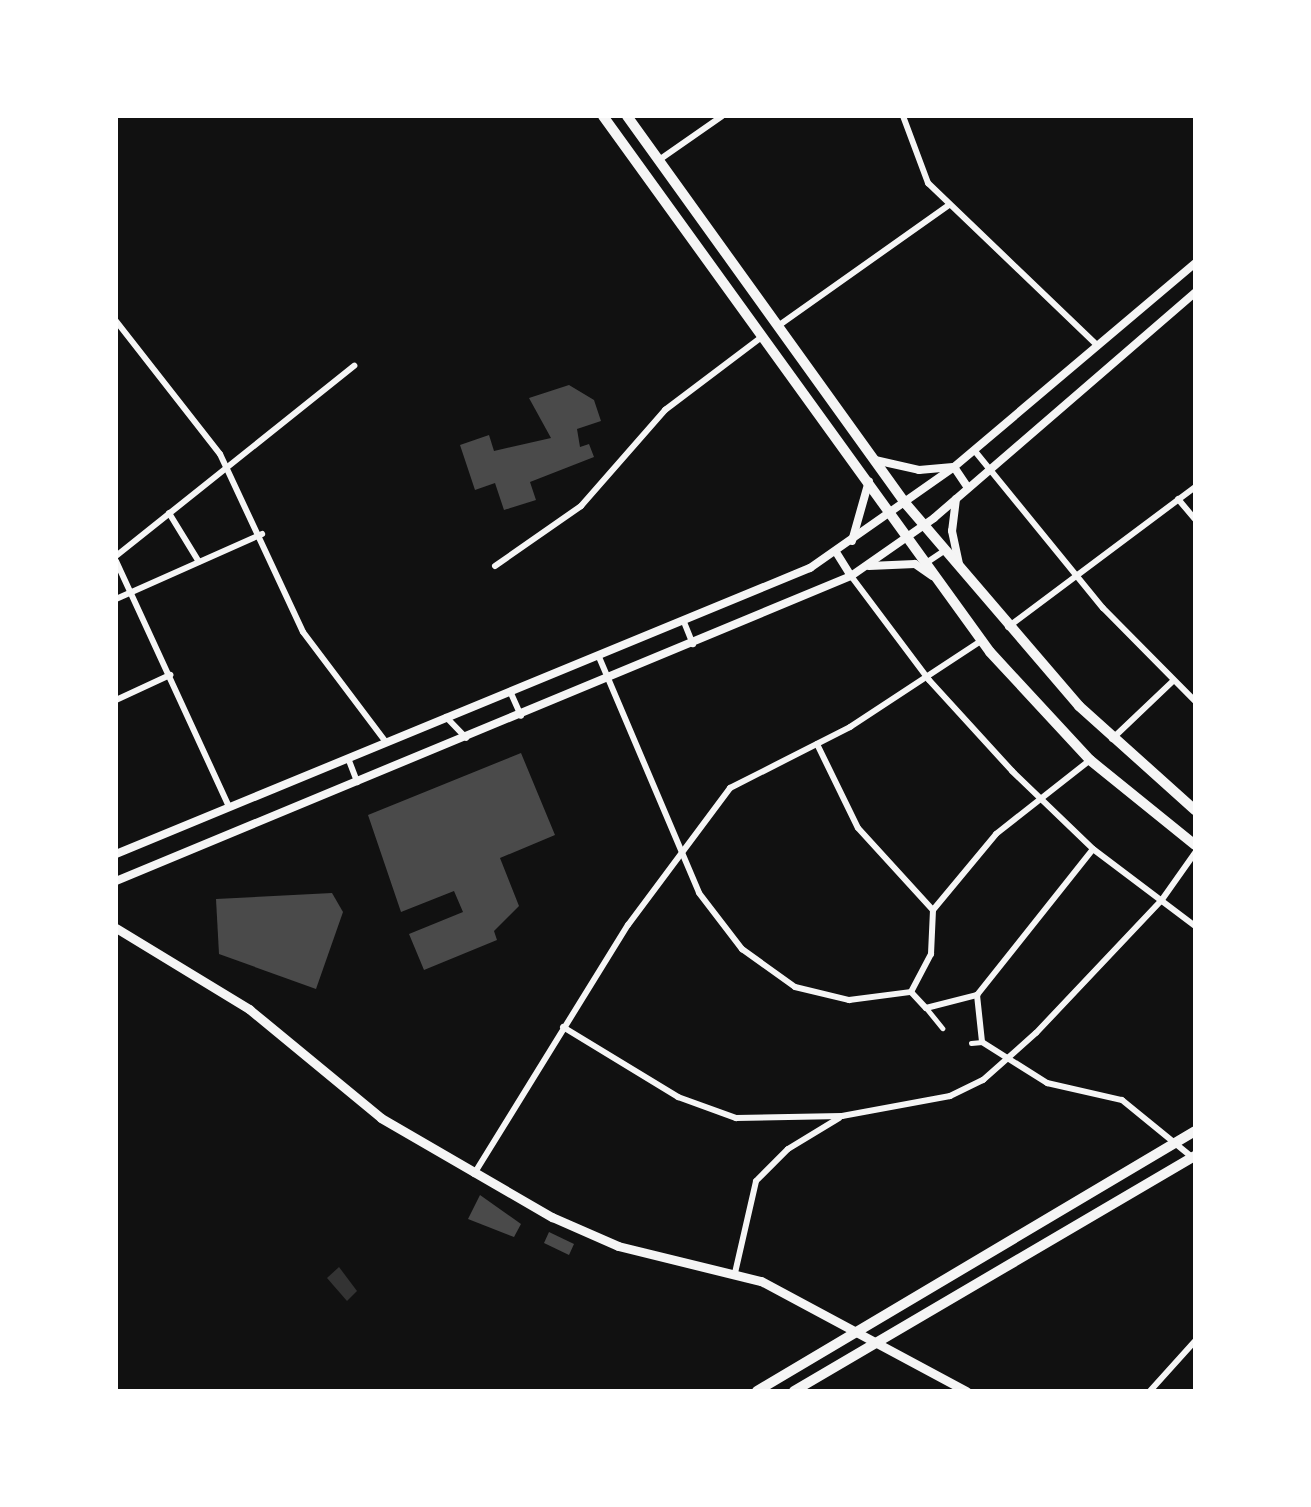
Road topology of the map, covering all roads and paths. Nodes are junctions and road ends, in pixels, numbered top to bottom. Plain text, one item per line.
1 (603, 116) edge
2 (627, 116) edge
3 (722, 116) edge
4 (903, 116) edge
5 (659, 160) junction
6 (949, 205) junction
7 (1195, 263) edge
8 (1195, 293) edge
9 (116, 321) edge
10 (778, 326) junction
11 (763, 336) junction
12 (1097, 345) junction
13 (354, 366) dead end
14 (974, 450) junction
15 (875, 460) junction
16 (954, 467) junction
17 (228, 468) junction
18 (990, 469) junction
19 (869, 481) junction
20 (1195, 487) edge
21 (968, 488) junction
22 (956, 499) junction
23 (1178, 499) junction
24 (906, 504) junction
25 (169, 513) junction
26 (892, 514) junction
27 (1195, 519) edge
28 (925, 526) junction
29 (262, 534) junction
30 (908, 538) junction
31 (852, 541) junction
32 (945, 550) junction
33 (836, 552) junction
34 (116, 558) edge
35 (199, 562) junction
36 (926, 563) junction
37 (495, 566) dead end
38 (868, 566) junction
39 (960, 568) junction
40 (1074, 573) junction
41 (851, 576) junction
42 (940, 583) junction
43 (133, 592) junction
44 (116, 599) edge
45 (684, 622) junction
46 (1008, 627) junction
47 (981, 641) junction
48 (693, 644) junction
49 (599, 657) junction
50 (170, 675) junction
51 (608, 679) junction
52 (929, 680) junction
53 (1173, 681) junction
54 (510, 691) junction
55 (116, 700) edge
56 (1195, 701) edge
57 (521, 716) junction
58 (446, 717) junction
59 (466, 738) junction
60 (1112, 739) junction
61 (386, 742) junction
62 (817, 744) junction
63 (348, 758) junction
64 (1090, 760) junction
65 (357, 782) junction
66 (1041, 800) junction
67 (229, 807) junction
68 (1195, 810) edge
69 (1195, 845) edge
70 (1093, 849) junction
71 (678, 851) junction
72 (1195, 853) edge
73 (116, 854) edge
74 (116, 881) edge
75 (1161, 901) junction
76 (933, 910) junction
77 (1195, 926) edge
78 (116, 928) edge
79 (911, 992) junction
80 (977, 995) junction
81 (926, 1008) junction
82 (563, 1027) junction
83 (942, 1028) dead end
84 (982, 1042) junction
85 (971, 1043) dead end
86 (1010, 1058) junction
87 (842, 1116) junction
88 (1195, 1131) edge
89 (1173, 1140) junction
90 (1194, 1157) edge
91 (474, 1174) junction
92 (735, 1273) junction
93 (931, 1284) junction
94 (941, 1305) junction
95 (856, 1330) junction
96 (1195, 1341) edge
97 (878, 1342) junction
98 (757, 1391) edge
99 (794, 1391) edge
100 (966, 1391) edge
101 (1150, 1391) edge

1 - 11 main road
2 - 5 main road
3 - 5 street
4 - 6 street
5 - 10 main road
6 - 10 street
6 - 12 street
7 - 12 street
8 - 18 street
9 - 17 street
10 - 15 main road
11 - 19 main road
11 - 37 street
12 - 14 street
13 - 17 street
14 - 16 street
14 - 18 street
15 - 16 street
15 - 24 main road
16 - 21 street
16 - 24 street
17 - 25 street
17 - 29 street
18 - 21 street
18 - 40 street
19 - 26 main road
19 - 31 street
20 - 23 street
21 - 22 street
22 - 28 street
22 - 39 street
23 - 27 street
23 - 40 street
24 - 26 street
24 - 28 main road
25 - 34 street
25 - 35 street
26 - 30 main road
26 - 31 street
28 - 30 street
28 - 32 main road
29 - 35 street
29 - 61 street
30 - 36 main road
30 - 38 street
31 - 33 street
32 - 36 street
32 - 39 main road
33 - 41 street
33 - 45 street
34 - 43 street
35 - 43 street
36 - 42 main road
38 - 41 street
38 - 42 street
39 - 46 main road
40 - 46 street
40 - 53 street
41 - 48 street
41 - 52 street
42 - 47 main road
43 - 44 street
43 - 50 street
45 - 48 street
45 - 49 street
46 - 60 main road
47 - 52 street
47 - 64 main road
48 - 51 street
49 - 51 street
49 - 54 street
50 - 55 street
50 - 67 street
51 - 57 street
51 - 71 street
52 - 62 street
52 - 66 street
53 - 56 street
53 - 60 street
54 - 57 street
54 - 58 street
57 - 59 street
58 - 59 street
58 - 61 street
59 - 65 street
60 - 68 main road
61 - 63 street
62 - 71 street
62 - 76 street
63 - 65 street
63 - 67 street
64 - 66 street
64 - 69 main road
65 - 74 street
66 - 70 street
66 - 76 street
67 - 73 street
70 - 75 street
70 - 80 street
71 - 79 street
71 - 82 street
72 - 75 street
75 - 77 street
75 - 86 street
76 - 79 street
78 - 91 main road
79 - 81 street
80 - 81 street
80 - 84 street
81 - 83 street
82 - 87 street
82 - 91 street
84 - 85 street
84 - 86 street
86 - 87 street
86 - 89 street
87 - 92 street
88 - 89 main road
89 - 90 street
89 - 93 main road
90 - 94 main road
91 - 92 main road
92 - 95 main road
93 - 94 street
93 - 95 main road
94 - 97 main road
95 - 97 main road
95 - 98 main road
96 - 101 street
97 - 99 main road
97 - 100 main road

